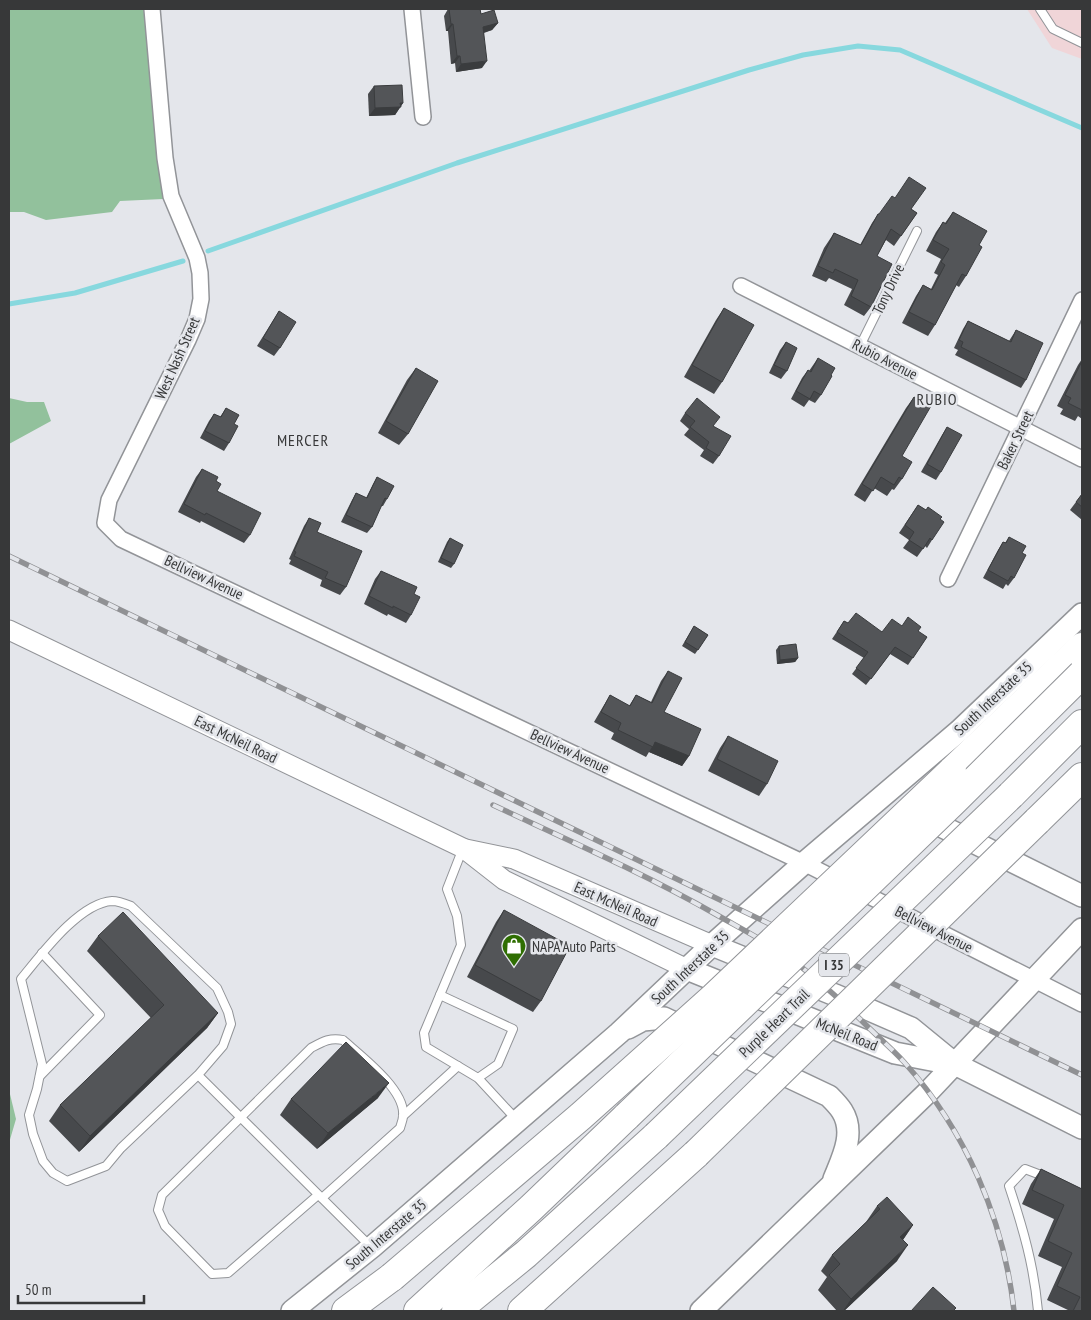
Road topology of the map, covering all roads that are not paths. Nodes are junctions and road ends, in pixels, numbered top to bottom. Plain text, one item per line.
1 (152, 9) edge
2 (412, 9) edge
3 (1040, 9) edge
4 (1082, 43) edge
5 (423, 117) dead end
6 (917, 231) dead end
7 (741, 286) dead end
8 (1082, 300) edge
9 (860, 346) junction
10 (1021, 428) junction
11 (1082, 459) edge
12 (105, 523) joint
13 (948, 579) dead end
14 (1082, 614) edge
15 (9, 630) edge
16 (1082, 647) edge
17 (1082, 674) edge
18 (1082, 724) edge
19 (959, 730) junction
20 (1082, 777) edge
21 (463, 848) junction
22 (804, 863) junction
23 (1082, 896) edge
24 (1082, 929) edge
25 (712, 945) junction
26 (42, 954) junction
27 (687, 969) junction
28 (1035, 980) junction
29 (440, 995) junction
30 (1082, 1004) edge
31 (619, 1033) junction
32 (955, 1064) junction
33 (458, 1066) junction
34 (198, 1075) junction
35 (40, 1076) junction
36 (478, 1078) junction
37 (403, 1116) junction
38 (240, 1117) junction
39 (517, 1121) junction
40 (1082, 1128) edge
41 (1057, 1181) edge
42 (831, 1187) junction
43 (320, 1197) junction
44 (372, 1247) junction
45 (292, 1311) edge
46 (346, 1311) edge
47 (418, 1311) edge
48 (456, 1311) edge
49 (522, 1311) edge
50 (701, 1311) edge
51 (1038, 1311) edge

1 - 12 street, West Nash Street
2 - 5 street
3 - 4 lane
6 - 9 lane, Tony Drive
7 - 9 street, Rubio Avenue
8 - 10 street, Baker Street
9 - 10 street, Rubio Avenue
10 - 11 street, Rubio Avenue
10 - 13 street, Baker Street
12 - 22 street, Bellview Avenue
14 - 19 main road, South Interstate 35
15 - 21 street, East McNeil Road
16 - 46 highway, bridge
17 - 47 highway, bridge
18 - 48 highway, Purple Heart Trail / I 35, bridge
19 - 22 main road, South Interstate 35
19 - 23 main road
20 - 49 highway, I 35, bridge
21 - 25 street, East McNeil Road
21 - 27 street, East McNeil Road
21 - 29 lane
22 - 25 main road, South Interstate 35
22 - 28 street, Bellview Avenue
24 - 28 main road
25 - 27 main road, South Interstate 35
25 - 32 main road, McNeil Road
26 - 34 lane
26 - 35 lane
26 - 35 lane
27 - 31 main road, South Interstate 35
27 - 32 main road, McNeil Road
28 - 30 street, Bellview Avenue
28 - 32 main road
29 - 33 lane
29 - 36 lane
31 - 39 main road, South Interstate 35
31 - 42 main road
32 - 40 main road, McNeil Road
32 - 42 main road
33 - 36 lane
33 - 37 lane
34 - 35 lane
34 - 38 lane
36 - 39 lane
37 - 38 lane
37 - 43 lane
38 - 43 lane
38 - 43 lane
39 - 44 main road, South Interstate 35
41 - 51 lane
42 - 50 main road
43 - 44 lane
44 - 45 main road, South Interstate 35

